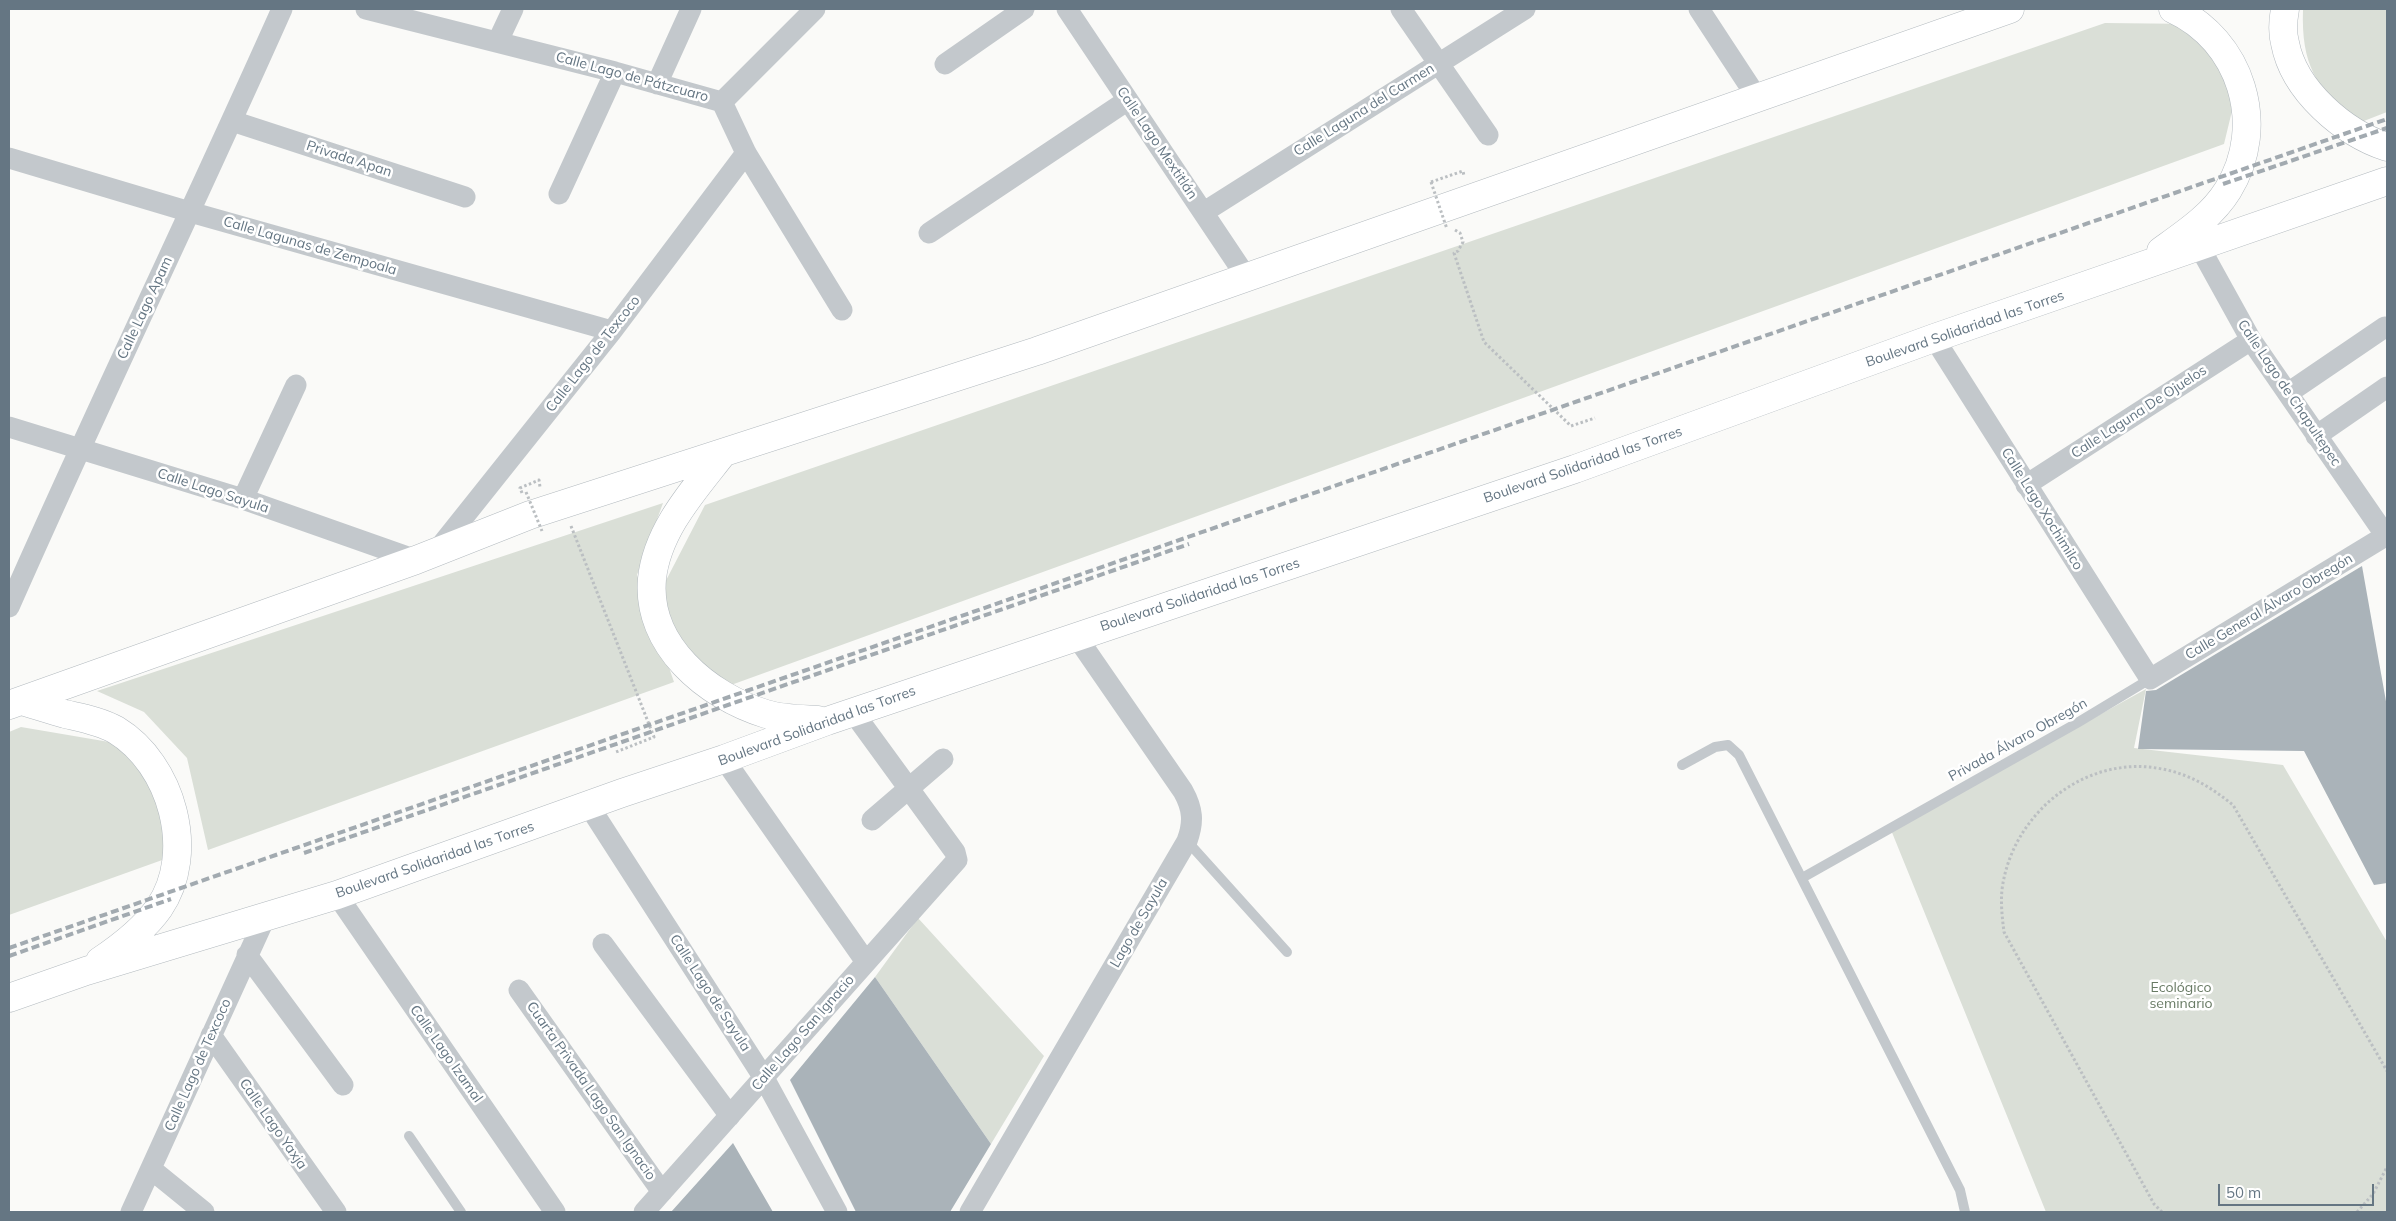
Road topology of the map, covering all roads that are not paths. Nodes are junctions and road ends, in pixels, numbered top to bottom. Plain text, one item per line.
1 (282, 9) edge
2 (366, 9) edge
3 (513, 9) edge
4 (691, 9) edge
5 (815, 9) edge
6 (1024, 9) edge
7 (1067, 9) edge
8 (1401, 9) edge
9 (1525, 9) edge
10 (1699, 9) edge
11 (2010, 9) edge
12 (2173, 9) edge
13 (2284, 9) edge
14 (498, 42) junction
15 (1439, 63) junction
16 (945, 64) dead end
17 (615, 72) junction
18 (657, 84) junction
19 (1758, 99) junction
20 (1128, 100) junction
21 (722, 102) junction
22 (232, 121) junction
23 (1488, 135) dead end
24 (2387, 147) edge
25 (746, 153) junction
26 (9, 158) edge
27 (2387, 181) edge
28 (559, 194) dead end
29 (465, 197) dead end
30 (190, 212) junction
31 (1204, 212) junction
32 (928, 233) dead end
33 (2199, 246) junction
34 (2140, 267) junction
35 (1247, 278) junction
36 (842, 310) dead end
37 (2386, 328) dead end
38 (612, 331) junction
39 (1934, 338) junction
40 (2251, 340) junction
41 (296, 385) dead end
42 (2387, 387) edge
43 (2288, 393) junction
44 (9, 427) edge
45 (2316, 436) junction
46 (79, 448) junction
47 (722, 454) junction
48 (2026, 485) junction
49 (243, 500) junction
50 (2387, 535) edge
51 (426, 556) junction
52 (9, 607) edge
53 (1076, 636) junction
54 (2150, 679) junction
55 (15, 703) edge
56 (840, 716) junction
57 (944, 759) dead end
58 (724, 760) junction
59 (1682, 765) dead end
60 (908, 788) junction
61 (589, 806) junction
62 (872, 820) dead end
63 (1187, 841) junction
64 (1802, 878) junction
65 (337, 895) junction
66 (265, 918) junction
67 (603, 944) dead end
68 (1287, 952) dead end
69 (247, 955) junction
70 (866, 962) junction
71 (86, 971) junction
72 (519, 990) dead end
73 (9, 998) edge
74 (211, 1035) junction
75 (764, 1078) junction
76 (343, 1085) dead end
77 (730, 1116) junction
78 (409, 1136) dead end
79 (151, 1169) junction
80 (662, 1192) junction
81 (131, 1212) edge
82 (204, 1212) edge
83 (336, 1212) edge
84 (461, 1212) edge
85 (555, 1212) edge
86 (644, 1212) edge
87 (837, 1212) edge
88 (970, 1212) edge
89 (1965, 1212) edge

1 - 22 street, Calle Lago Apam
2 - 14 street, Calle Lago de Pátzcuaro
3 - 14 street
4 - 18 street
5 - 21 street
6 - 16 street
7 - 20 street, Calle Lago Mextitlán
8 - 15 street
9 - 15 street, Calle Laguna del Carmen
10 - 19 street
11 - 19 main road
12 - 34 main road
13 - 24 main road
14 - 17 street, Calle Lago de Pátzcuaro
15 - 23 street
15 - 31 street, Calle Laguna del Carmen
17 - 18 street, Calle Lago de Pátzcuaro
17 - 28 street
18 - 21 street, Calle Lago de Pátzcuaro
19 - 35 main road
20 - 31 street, Calle Lago Mextitlán
20 - 32 street
21 - 25 street, Calle Lago de Pátzcuaro
22 - 29 street, Privada Apan
22 - 30 street, Calle Lago Apam
25 - 36 street, Calle Lago de Pátzcuaro
25 - 38 street, Calle Lago de Texcoco
26 - 30 street, Calle Lagunas de Zempoala
27 - 33 main road, Boulevard Solidaridad las Torres
30 - 38 street, Calle Lagunas de Zempoala
30 - 46 street, Calle Lago Apam
31 - 35 street, Calle Lago Mextitlán
33 - 34 main road, Boulevard Solidaridad las Torres
33 - 40 street, Calle Lago de Chapultepec
34 - 39 main road, Boulevard Solidaridad las Torres
35 - 47 main road
37 - 43 street
38 - 51 street, Calle Lago de Texcoco
39 - 48 street, Calle Lago Xochimilco
39 - 53 main road, Boulevard Solidaridad las Torres
40 - 43 street, Calle Lago de Chapultepec
40 - 48 street, Calle Laguna De Ojuelos
41 - 49 street
42 - 45 street
43 - 45 street, Calle Lago de Chapultepec
44 - 46 street, Calle Lago Sayula
45 - 50 street, Calle Lago de Chapultepec
46 - 49 street, Calle Lago Sayula
46 - 52 street, Calle Lago Apam
47 - 51 main road
47 - 56 main road
48 - 54 street, Calle Lago Xochimilco
49 - 51 street, Calle Lago Sayula
50 - 54 street, Calle General Álvaro Obregón
51 - 55 main road
53 - 56 main road, Boulevard Solidaridad las Torres
53 - 63 street, Lago de Sayula
54 - 64 lane, Privada Álvaro Obregón
55 - 71 main road
56 - 58 main road, Boulevard Solidaridad las Torres
56 - 60 street
57 - 60 street
58 - 61 main road, Boulevard Solidaridad las Torres
58 - 70 street
59 - 64 lane
60 - 62 street
60 - 70 street, Calle Lago San Ignacio
61 - 65 main road, Boulevard Solidaridad las Torres
61 - 75 street, Calle Lago de Sayula
63 - 68 lane
63 - 88 street, Lago de Sayula
64 - 89 lane
65 - 66 main road, Boulevard Solidaridad las Torres
65 - 85 street, Calle Lago Izamal
66 - 69 street, Calle Lago de Texcoco
66 - 71 main road, Boulevard Solidaridad las Torres
67 - 77 street
69 - 74 street, Calle Lago de Texcoco
69 - 76 street
70 - 75 street, Calle Lago San Ignacio
71 - 73 main road, Boulevard Solidaridad las Torres
72 - 80 street, Cuarta Privada Lago San Ignacio
74 - 79 street, Calle Lago de Texcoco
74 - 83 street, Calle Lago Yaxja
75 - 77 street, Calle Lago San Ignacio
75 - 87 street, Calle Lago de Sayula
77 - 80 street, Calle Lago San Ignacio
78 - 84 lane
79 - 81 street, Calle Lago de Texcoco
79 - 82 street
80 - 86 street, Calle Lago San Ignacio

